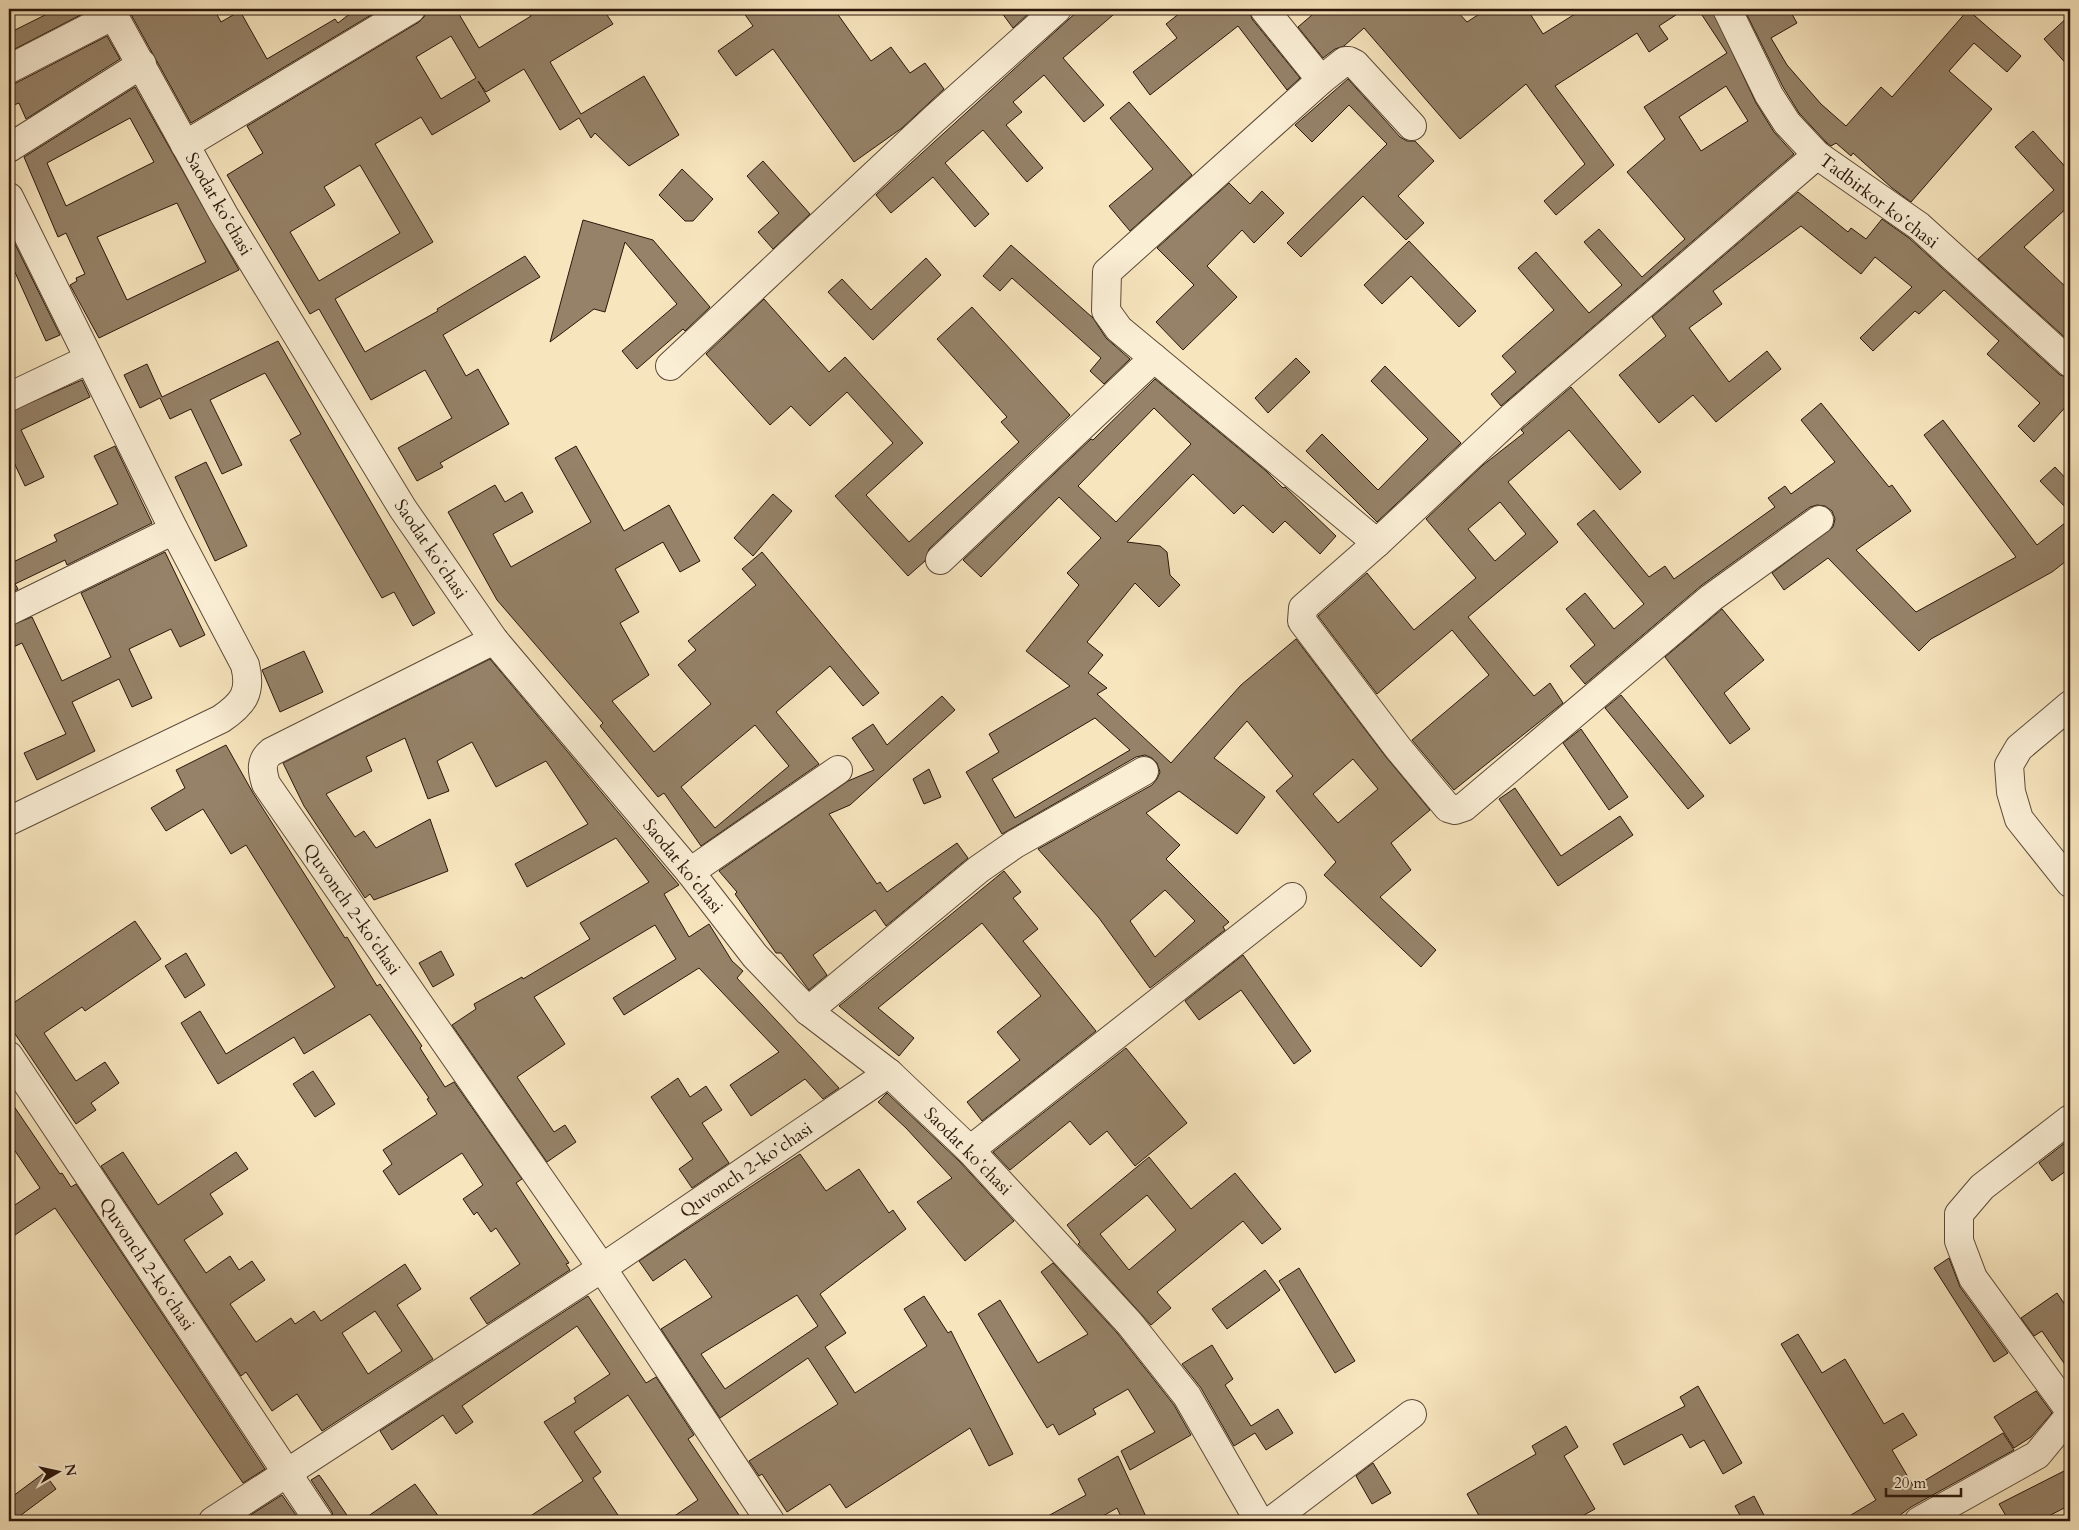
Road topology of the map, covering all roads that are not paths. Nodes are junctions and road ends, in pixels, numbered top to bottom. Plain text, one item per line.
1 (411, 9) edge
2 (1264, 9) edge
3 (1727, 9) edge
4 (1050, 11) edge
5 (112, 12) edge
6 (142, 64) junction
7 (9, 69) edge
8 (1321, 80) junction
9 (1412, 126) dead end
10 (185, 145) junction
11 (9, 148) edge
12 (1817, 155) junction
13 (9, 197) edge
14 (1154, 358) junction
15 (89, 359) junction
16 (2070, 363) edge
17 (670, 366) dead end
18 (9, 397) edge
19 (1819, 520) dead end
20 (174, 530) junction
21 (1377, 543) junction
22 (940, 560) dead end
23 (9, 611) edge
24 (494, 640) junction
25 (2070, 705) edge
26 (838, 770) dead end
27 (1144, 771) dead end
28 (9, 821) edge
29 (690, 872) junction
30 (2070, 883) edge
31 (1292, 897) dead end
32 (808, 1011) junction
33 (9, 1056) edge
34 (889, 1073) junction
35 (2070, 1119) edge
36 (970, 1150) junction
37 (602, 1268) junction
38 (2070, 1413) edge
39 (1412, 1414) dead end
40 (284, 1472) junction
41 (213, 1521) edge
42 (319, 1521) edge
43 (770, 1521) edge
44 (1259, 1521) edge
45 (1271, 1521) edge
46 (1919, 1521) edge

1 - 10 street
2 - 8 street
3 - 12 street, Tadbirkor koʻchasi
4 - 17 street
5 - 6 street, Saodat koʻchasi
5 - 7 street
6 - 10 street, Saodat koʻchasi
6 - 11 street
8 - 9 street
8 - 14 street
10 - 24 street, Saodat koʻchasi
12 - 16 street, Tadbirkor koʻchasi
12 - 21 street
13 - 15 street
14 - 21 street
14 - 22 street
15 - 18 street
15 - 20 street
19 - 21 street
20 - 23 street
20 - 28 street
24 - 29 street, Saodat koʻchasi
24 - 37 street, Quvonch 2-koʻchasi
25 - 30 street
26 - 29 street
27 - 32 street
29 - 32 street, Saodat koʻchasi
31 - 36 street
32 - 34 street, Saodat koʻchasi
33 - 40 street, Quvonch 2-koʻchasi
34 - 36 street, Saodat koʻchasi
34 - 37 street, Quvonch 2-koʻchasi
35 - 38 street
36 - 44 street, Saodat koʻchasi
37 - 40 street, Quvonch 2-koʻchasi
37 - 43 street, Quvonch 2-koʻchasi
38 - 46 street
39 - 45 street
40 - 41 street, Quvonch 2-koʻchasi
40 - 42 street, Quvonch 2-koʻchasi

